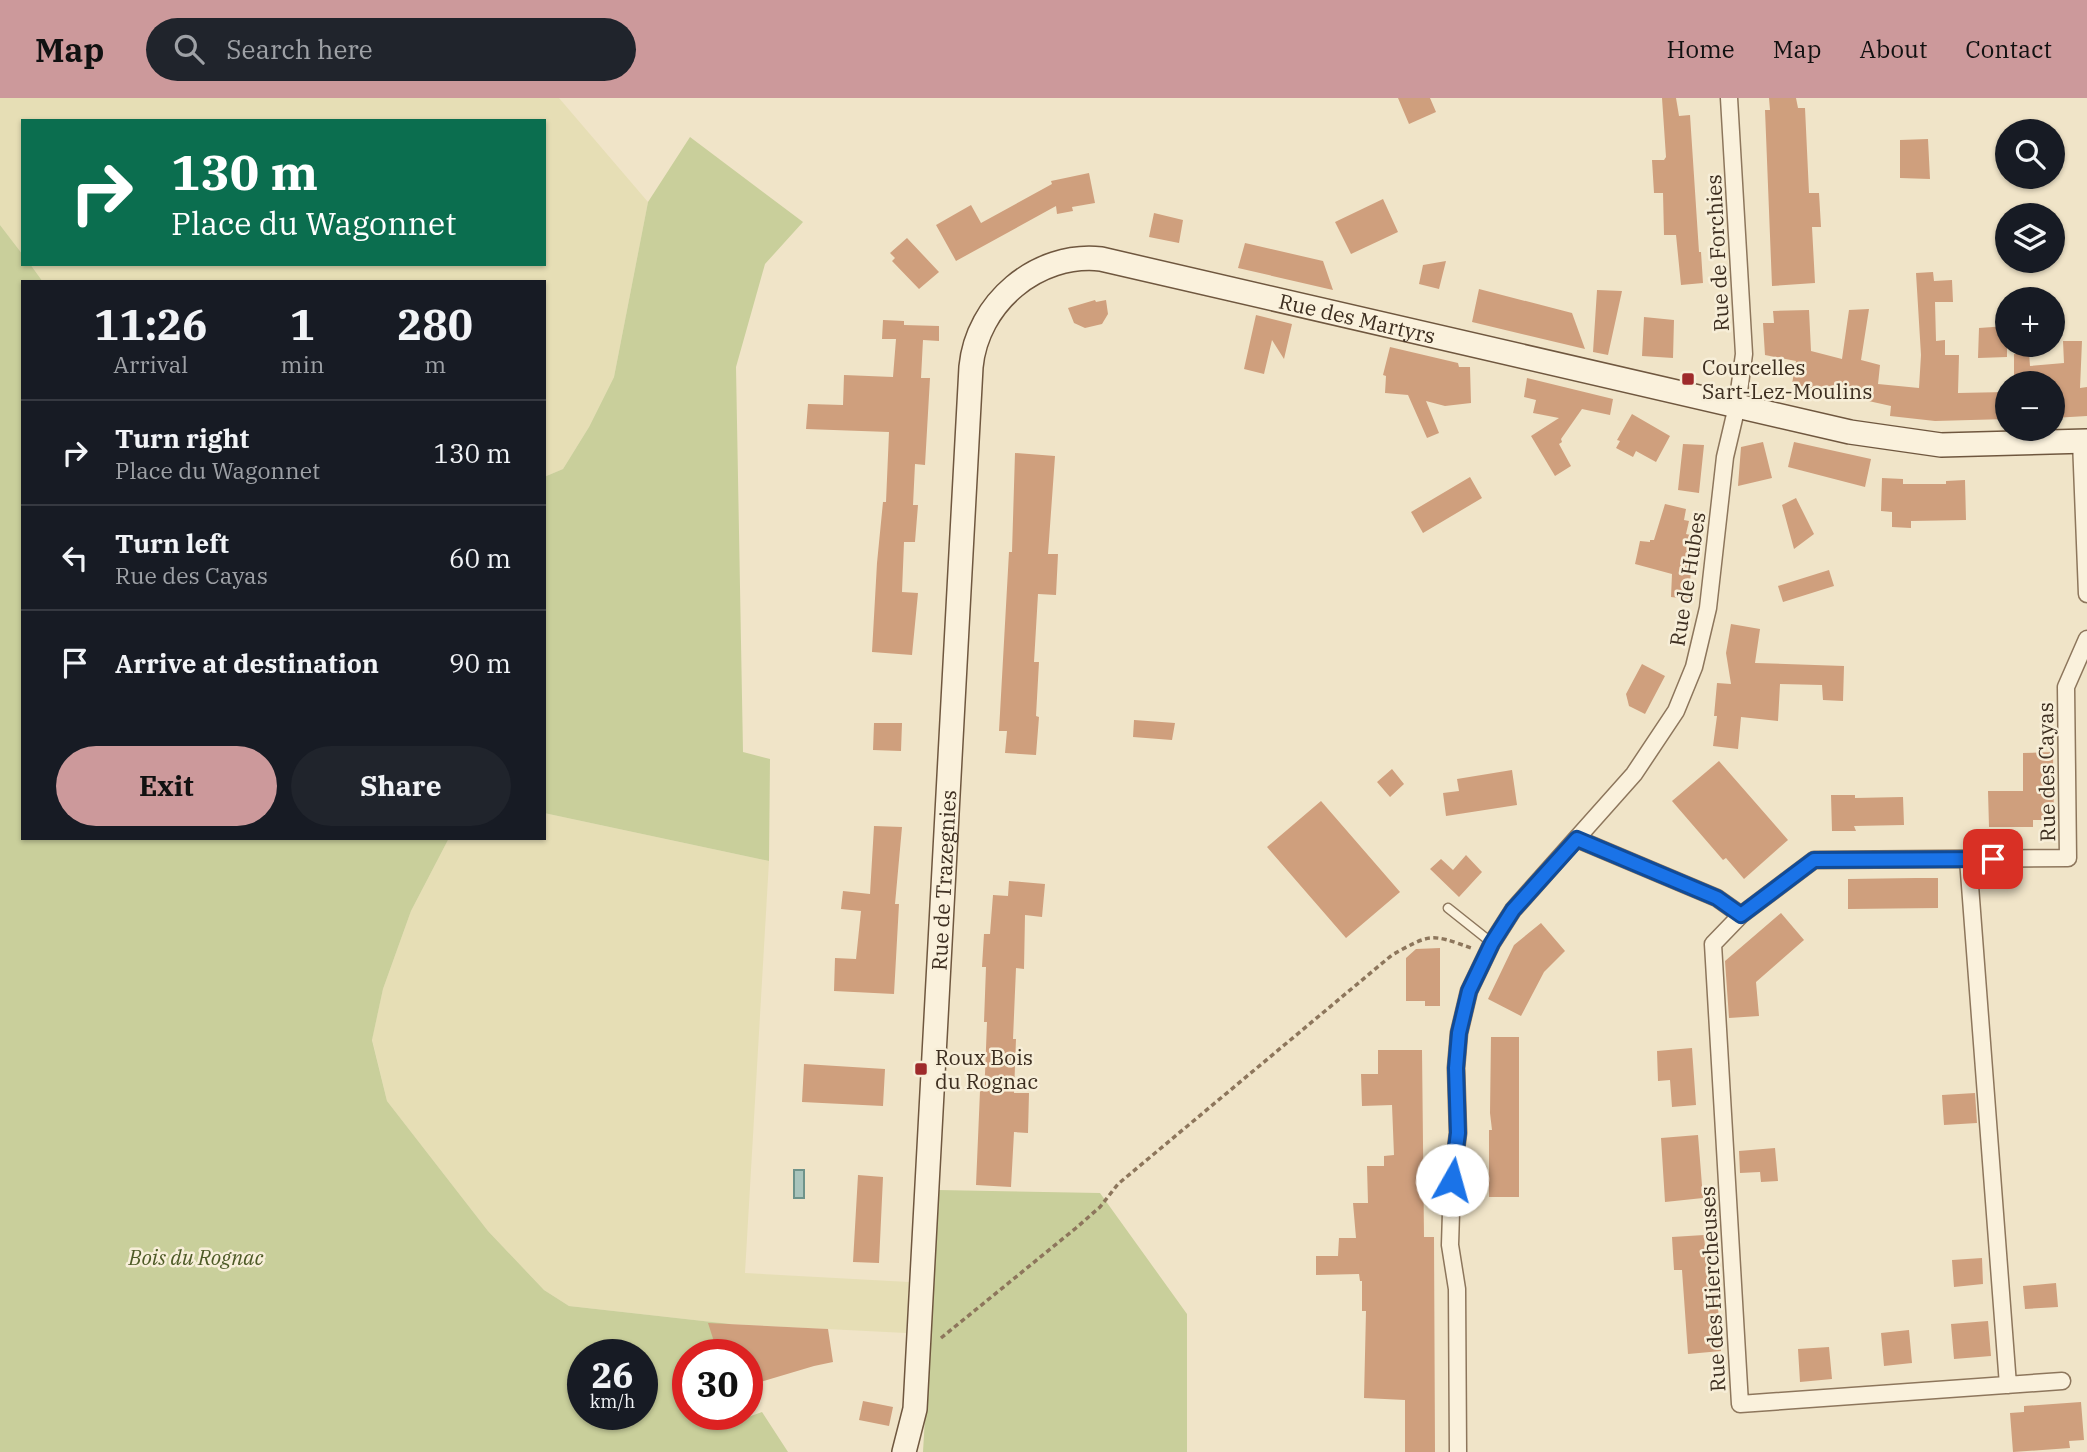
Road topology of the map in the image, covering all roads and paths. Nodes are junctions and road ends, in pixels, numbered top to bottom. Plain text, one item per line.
1 (1729, 98) edge
2 (992, 311) joint
3 (1737, 406) junction
4 (2084, 441) edge
5 (2087, 594) edge
6 (2087, 639) edge
7 (1577, 839) junction
8 (1968, 859) junction
9 (1448, 908) dead end
10 (1741, 915) junction
11 (1490, 948) junction
12 (918, 1346) junction
13 (2062, 1381) dead end
14 (2008, 1385) junction
15 (904, 1452) edge
16 (1458, 1452) edge

1 - 3 street, Rue de Forchies
2 - 3 main road, Rue des Martyrs
2 - 12 main road, Rue de Trazegnies
3 - 4 main road, Rue des Martyrs
3 - 7 street, Rue de Hubes
4 - 5 street
6 - 8 street, Rue des Cayas
7 - 10 street
7 - 11 street, Rue de Hubes
8 - 10 street, Rue des Cayas
8 - 14 street
9 - 11 lane
10 - 14 street, Rue des Hiercheuses
11 - 12 path
11 - 16 street, Rue de Hubes
12 - 15 main road, Rue de Trazegnies
13 - 14 street, Rue des Hiercheuses

